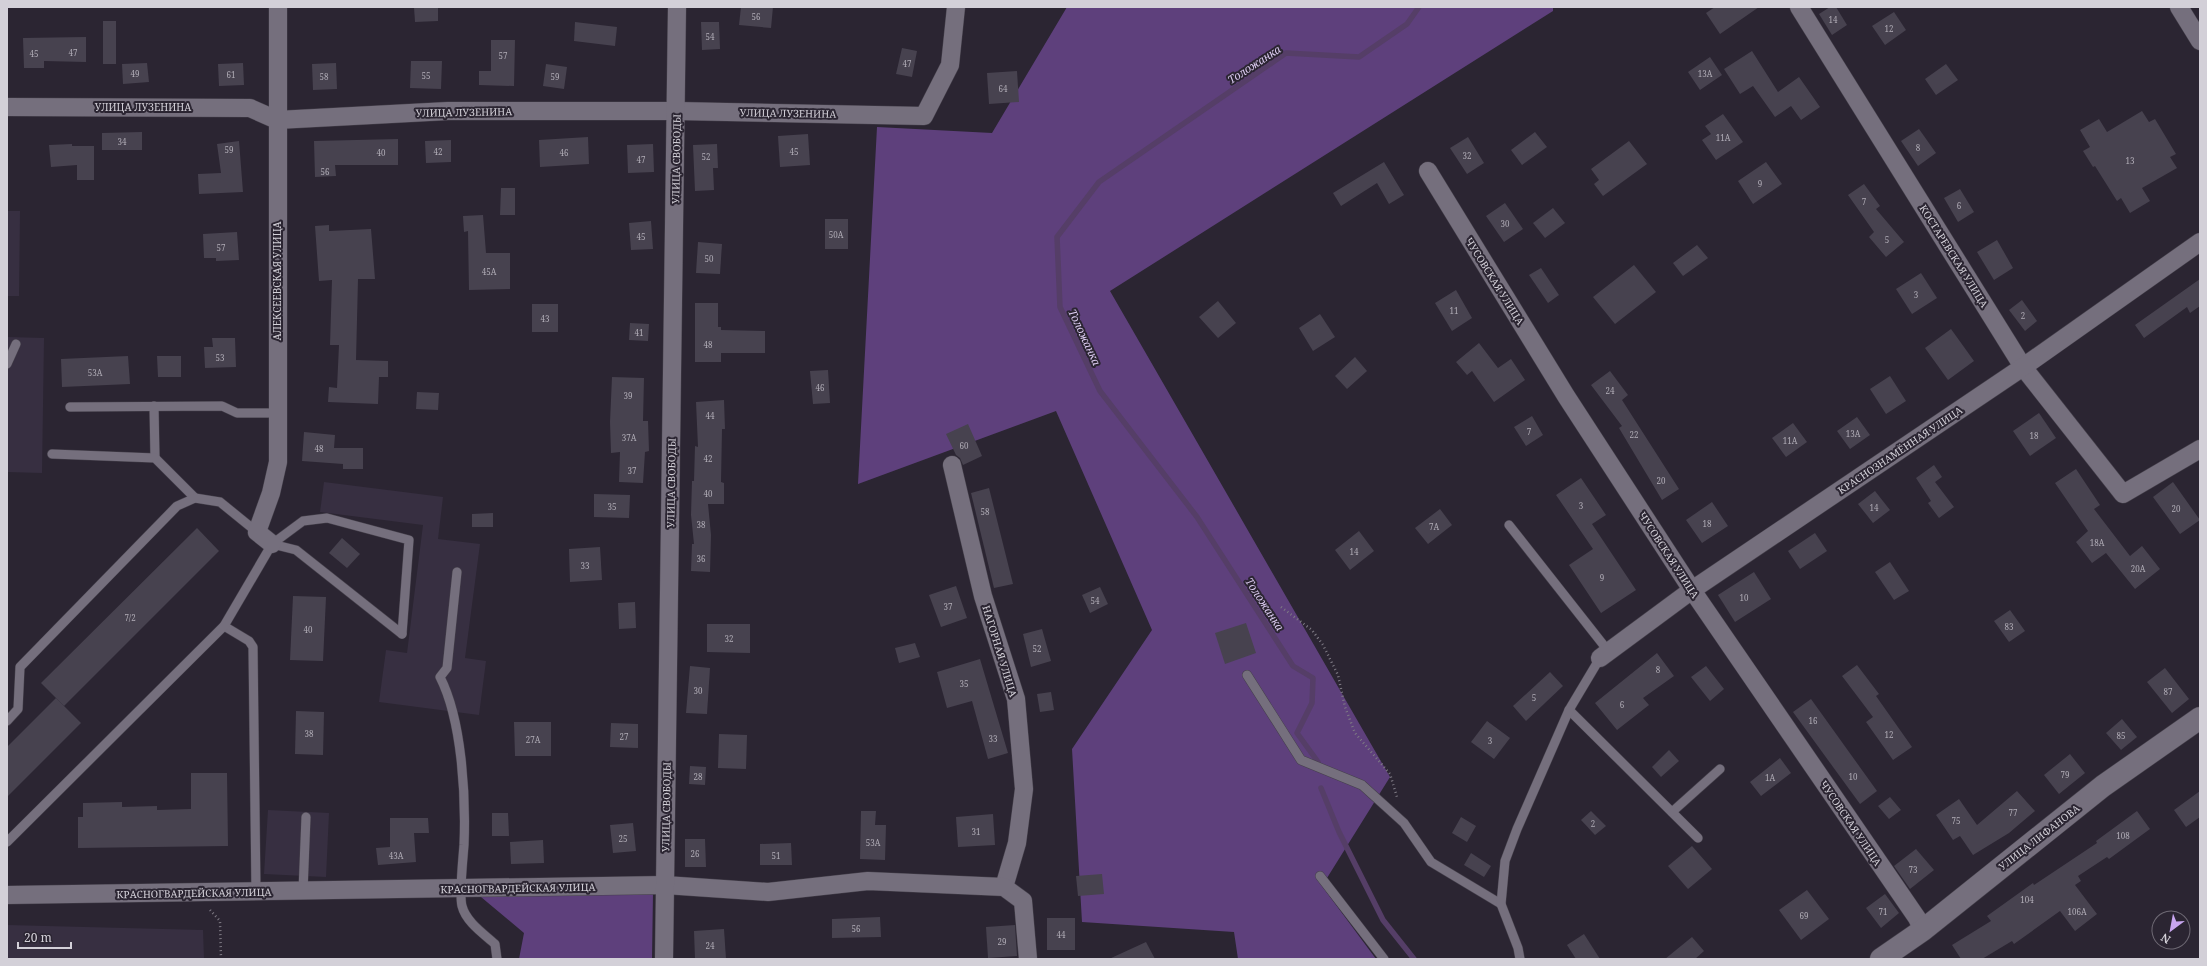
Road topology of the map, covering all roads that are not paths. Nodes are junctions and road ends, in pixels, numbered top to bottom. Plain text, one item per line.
1 (278, 7) edge
2 (677, 7) edge
3 (956, 7) edge
4 (1799, 7) edge
5 (2179, 7) edge
6 (2200, 41) edge
7 (7, 106) edge
8 (677, 111) junction
9 (277, 120) junction
10 (1428, 171) dead end
11 (2200, 242) edge
12 (16, 344) dead end
13 (7, 364) edge
14 (2023, 367) junction
15 (154, 406) junction
16 (70, 407) dead end
17 (278, 413) junction
18 (2200, 449) edge
19 (52, 454) dead end
20 (155, 458) junction
21 (952, 465) dead end
22 (195, 498) junction
23 (1509, 525) dead end
24 (257, 532) junction
25 (272, 544) junction
26 (457, 572) dead end
27 (1692, 590) junction
28 (224, 626) junction
29 (1605, 655) junction
30 (1247, 675) dead end
31 (1569, 710) junction
32 (2200, 718) edge
33 (7, 721) edge
34 (1720, 769) dead end
35 (1672, 812) junction
36 (306, 817) dead end
37 (1698, 838) dead end
38 (7, 842) edge
39 (1320, 876) dead end
40 (665, 885) junction
41 (1004, 887) junction
42 (462, 889) junction
43 (302, 891) junction
44 (256, 892) junction
45 (7, 895) edge
46 (1501, 904) junction
47 (1922, 930) junction
48 (497, 959) edge
49 (664, 959) edge
50 (1028, 959) edge
51 (1384, 959) edge
52 (1520, 959) edge
53 (1881, 959) edge

1 - 9 street, АЛЕКСЕЕВСКАЯ УЛИЦА
2 - 8 street, УЛИЦА СВОБОДЫ
3 - 8 street, УЛИЦА ЛУЗЕНИНА
4 - 14 street, КОСТАРЕВСКАЯ УЛИЦА
5 - 6 street
7 - 9 street, УЛИЦА ЛУЗЕНИНА
8 - 9 street, УЛИЦА ЛУЗЕНИНА
8 - 40 street, УЛИЦА СВОБОДЫ
9 - 17 street, АЛЕКСЕЕВСКАЯ УЛИЦА
10 - 27 street, ЧУСОВСКАЯ УЛИЦА
11 - 14 street, КРАСНОЗНАМЁННАЯ УЛИЦА
12 - 13 lane
14 - 18 street, КОСТАРЕВСКАЯ УЛИЦА
14 - 27 street, КРАСНОЗНАМЁННАЯ УЛИЦА
15 - 16 lane
15 - 17 lane
15 - 20 lane
17 - 24 street, АЛЕКСЕЕВСКАЯ УЛИЦА
19 - 20 lane
20 - 22 lane
21 - 41 street, НАГОРНАЯ УЛИЦА
22 - 24 lane
22 - 33 lane
23 - 29 lane
24 - 25 street
25 - 25 lane
25 - 28 lane
26 - 42 lane
27 - 29 street, КРАСНОЗНАМЁННАЯ УЛИЦА
27 - 47 street, ЧУСОВСКАЯ УЛИЦА
28 - 38 lane
28 - 44 lane
29 - 31 lane
30 - 46 lane
31 - 35 lane
31 - 46 lane
32 - 47 street, УЛИЦА ЛИФАНОВА
34 - 35 lane
35 - 37 lane
36 - 43 lane
39 - 51 lane
40 - 41 street, КРАСНОГВАРДЕЙСКАЯ УЛИЦА
40 - 42 street, КРАСНОГВАРДЕЙСКАЯ УЛИЦА
40 - 49 street, УЛИЦА СВОБОДЫ
41 - 50 street
42 - 43 street, КРАСНОГВАРДЕЙСКАЯ УЛИЦА
42 - 48 lane
43 - 44 street, КРАСНОГВАРДЕЙСКАЯ УЛИЦА
44 - 45 street, КРАСНОГВАРДЕЙСКАЯ УЛИЦА
46 - 52 lane
47 - 53 street, УЛИЦА ЛИФАНОВА

